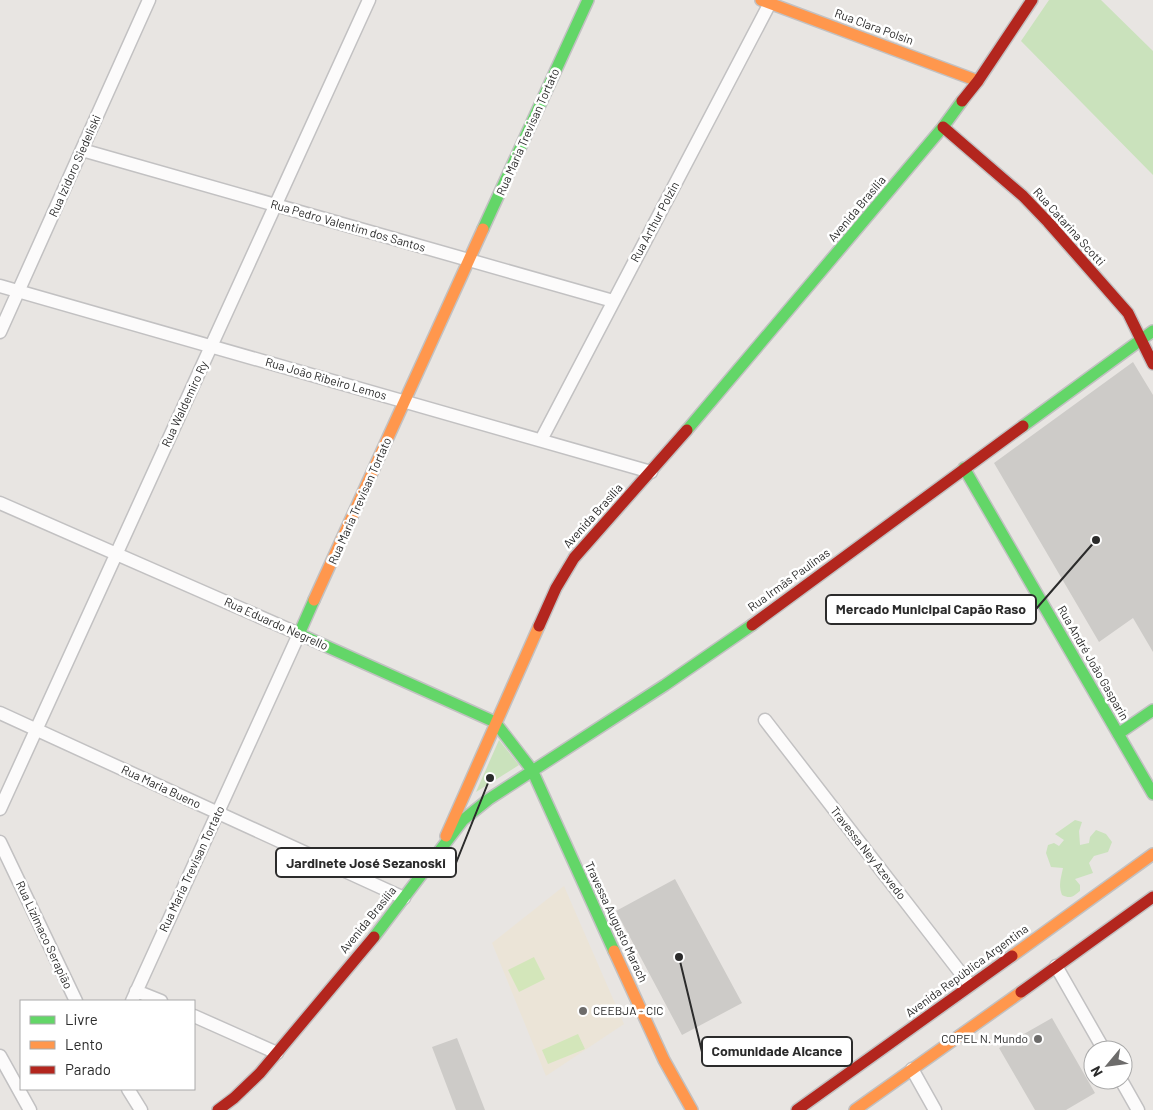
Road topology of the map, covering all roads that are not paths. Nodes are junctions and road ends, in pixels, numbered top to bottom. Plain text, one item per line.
1 (149, 0) edge
2 (369, 0) edge
3 (588, 0) edge
4 (1032, 0) edge
5 (765, 2) edge
6 (978, 81) junction
7 (943, 127) junction
8 (82, 150) junction
9 (276, 205) junction
10 (469, 260) junction
11 (0, 286) edge
12 (18, 291) junction
13 (614, 301) junction
14 (1153, 331) edge
15 (0, 332) edge
16 (1141, 340) junction
17 (211, 346) junction
18 (1153, 364) edge
19 (405, 402) junction
20 (541, 440) junction
21 (964, 468) junction
22 (651, 472) junction
23 (0, 503) edge
24 (116, 554) junction
25 (299, 634) junction
26 (1153, 710) edge
27 (0, 713) edge
28 (765, 720) dead end
29 (496, 722) junction
30 (36, 730) junction
31 (1118, 734) junction
32 (532, 770) junction
33 (1153, 794) edge
34 (0, 809) edge
35 (218, 812) junction
36 (0, 842) edge
37 (441, 847) junction
38 (1153, 854) edge
39 (1153, 897) edge
40 (404, 898) junction
41 (1056, 966) junction
42 (970, 985) junction
43 (134, 996) edge
44 (76, 1000) edge
45 (155, 1000) edge
46 (195, 1016) edge
47 (1098, 1040) edge
48 (277, 1053) junction
49 (0, 1056) edge
50 (912, 1069) junction
51 (129, 1090) edge
52 (1127, 1090) edge
53 (30, 1110) edge
54 (141, 1110) edge
55 (218, 1110) edge
56 (692, 1110) edge
57 (797, 1110) edge
58 (855, 1110) edge
59 (935, 1110) edge
60 (1138, 1110) edge

1 - 8 street, Rua Izidoro Siedeliski
2 - 9 street, Rua Waldemiro Ry
3 - 10 main road, Rua Maria Trevisan Tortato
4 - 6 main road, Avenida Brasília
5 - 6 main road, Rua Clara Polsin
5 - 13 street, Rua Arthur Polzin
6 - 7 main road, Avenida Brasília
7 - 16 main road, Rua Catarina Scotti
7 - 22 main road, Avenida Brasília
8 - 9 street, Rua Pedro Valentim dos Santos
8 - 12 street, Rua Izidoro Siedeliski
9 - 10 street, Rua Pedro Valentim dos Santos
9 - 17 street, Rua Waldemiro Ry
10 - 13 street, Rua Pedro Valentim dos Santos
10 - 19 main road, Rua Maria Trevisan Tortato
11 - 12 street, Rua João Ribeiro Lemos
12 - 15 street, Rua Izidoro Siedeliski
12 - 17 street, Rua João Ribeiro Lemos
13 - 20 street, Rua Arthur Polzin
14 - 16 main road, Rua Irmãs Paulinas
16 - 18 main road, Rua Catarina Scotti
16 - 21 main road, Rua Irmãs Paulinas
17 - 19 street, Rua João Ribeiro Lemos
17 - 24 street, Rua Waldemiro Ry
19 - 20 street, Rua João Ribeiro Lemos
19 - 25 main road, Rua Maria Trevisan Tortato
20 - 22 street, Rua João Ribeiro Lemos
21 - 31 main road, Rua André João Gasparin
21 - 32 main road, Rua Irmãs Paulinas
22 - 29 main road, Avenida Brasília
23 - 24 street, Rua Eduardo Negrello
24 - 25 street, Rua Eduardo Negrello
24 - 30 street, Rua Waldemiro Ry
25 - 29 main road, Rua Eduardo Negrello
25 - 35 street, Rua Maria Trevisan Tortato
26 - 31 main road
27 - 30 street, Rua Maria Bueno
28 - 42 street, Travessa Ney Azevedo
29 - 32 main road, Rua Eduardo Negrello
29 - 37 main road, Avenida Brasília
30 - 34 street, Rua Waldemiro Ry
30 - 35 street, Rua Maria Bueno
31 - 33 main road, Rua André João Gasparin
32 - 37 main road, Rua Irmãs Paulinas
32 - 56 main road, Travessa Augusto Marach
35 - 40 street, Rua Maria Bueno
35 - 43 street, Rua Maria Trevisan Tortato
36 - 44 street, Rua Lizímaco Serapião
37 - 40 main road, Avenida Brasília
38 - 42 main road, Avenida República Argentina
39 - 41 main road
40 - 48 main road, Avenida Brasília
41 - 47 street
41 - 50 main road
42 - 57 main road, Avenida República Argentina
43 - 45 street
46 - 48 street
48 - 55 main road, Avenida Brasília
49 - 53 street
50 - 58 main road
50 - 59 street
51 - 54 street
52 - 60 street

